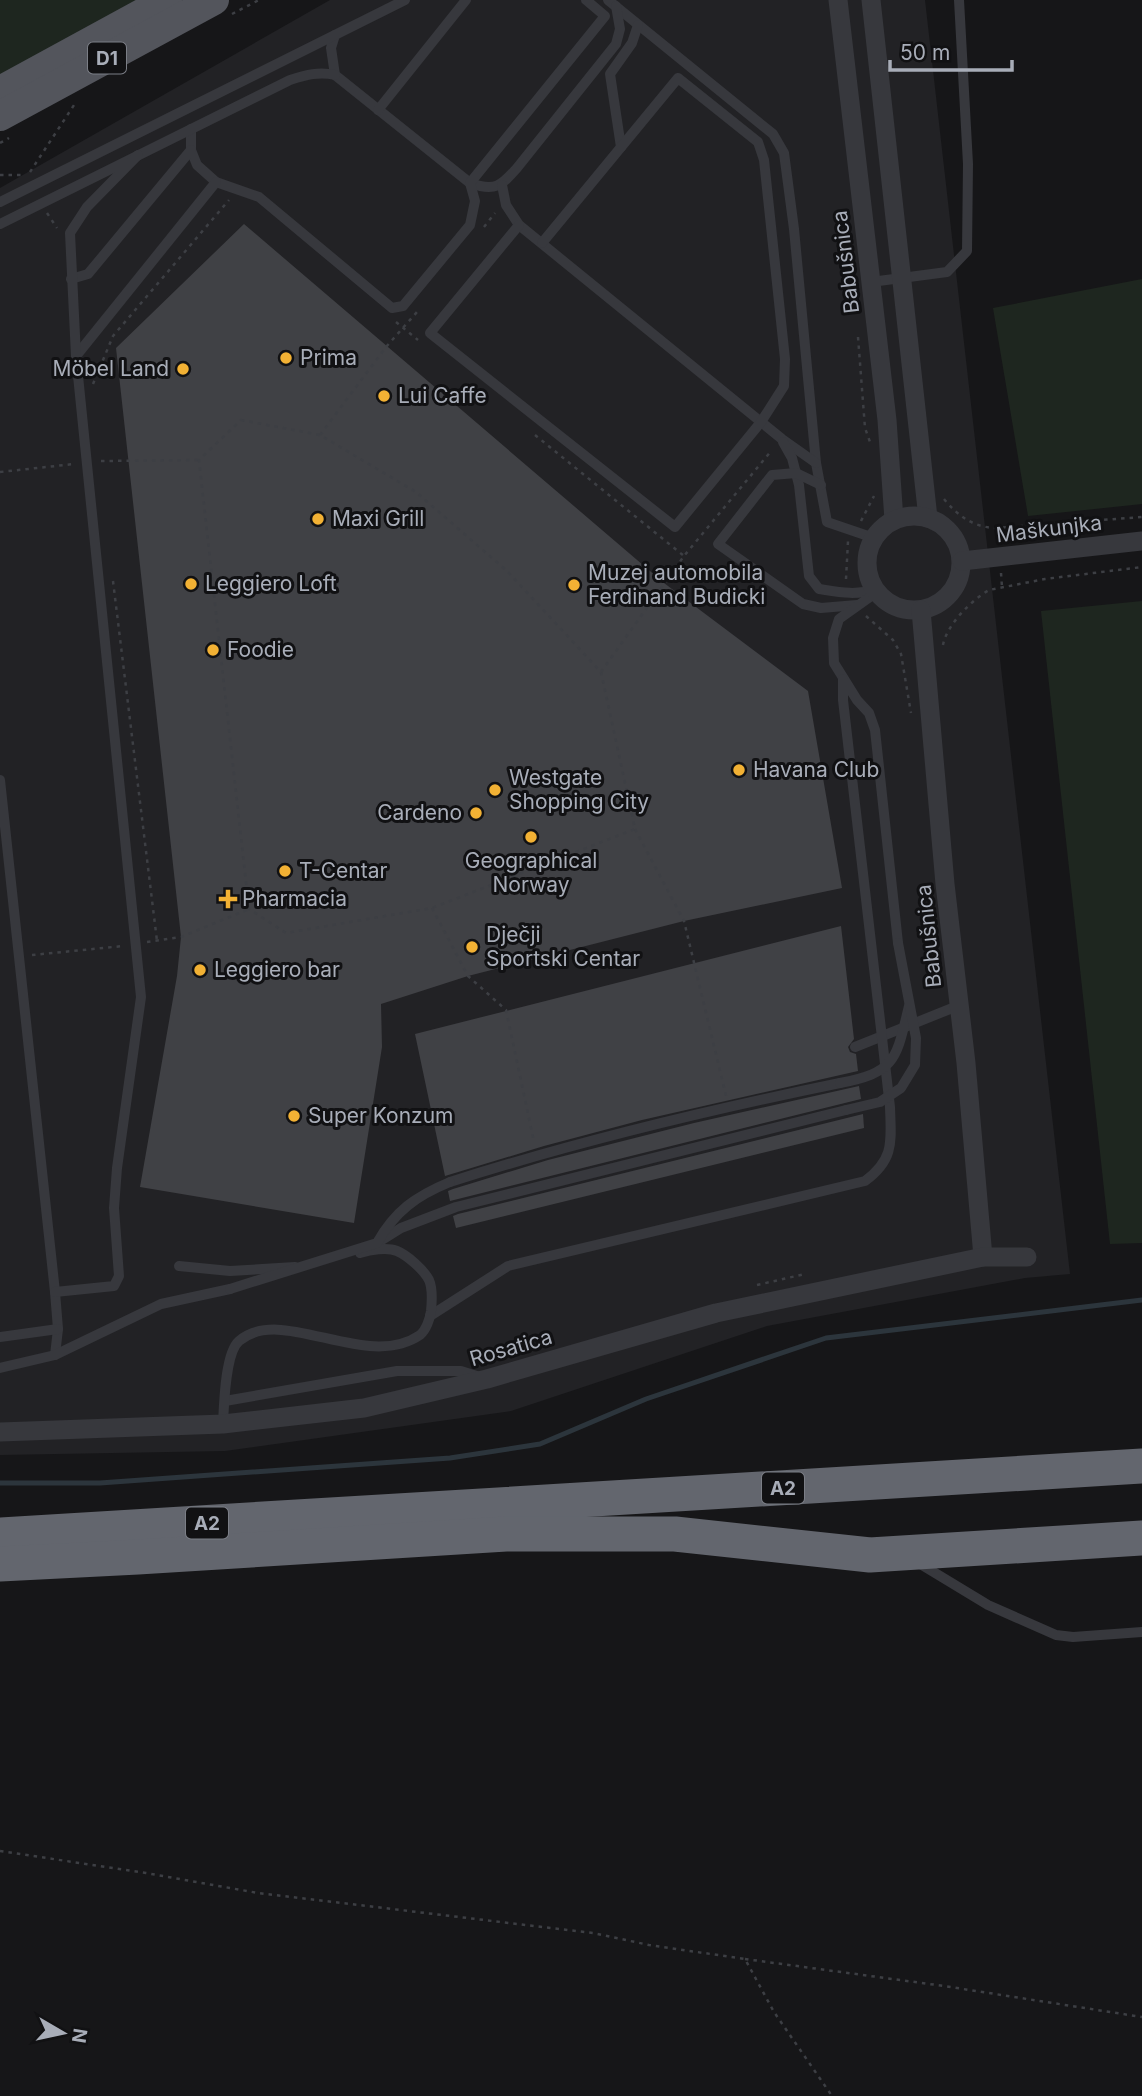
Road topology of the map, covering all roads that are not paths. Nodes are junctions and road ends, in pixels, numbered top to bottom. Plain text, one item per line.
1 (167, 0) edge
2 (214, 0) edge
3 (405, 0) edge
4 (466, 0) edge
5 (586, 0) edge
6 (838, 0) edge
7 (871, 0) edge
8 (960, 0) edge
9 (612, 3) edge
10 (638, 25) junction
11 (335, 35) junction
12 (335, 75) junction
13 (0, 92) edge
14 (378, 110) junction
15 (0, 117) edge
16 (191, 129) junction
17 (621, 147) junction
18 (191, 150) junction
19 (138, 155) junction
20 (216, 182) junction
21 (470, 183) junction
22 (502, 185) junction
23 (0, 202) edge
24 (0, 224) edge
25 (519, 225) junction
26 (542, 243) junction
27 (902, 278) junction
28 (71, 279) junction
29 (871, 282) junction
30 (76, 356) junction
31 (761, 422) junction
32 (782, 439) junction
33 (816, 463) junction
34 (796, 473) junction
35 (821, 485) junction
36 (928, 518) junction
37 (894, 520) junction
38 (874, 538) junction
39 (1142, 541) edge
40 (962, 561) junction
41 (876, 591) junction
42 (858, 604) junction
43 (921, 610) junction
44 (843, 679) junction
45 (0, 780) edge
46 (910, 1003) junction
47 (960, 1005) junction
48 (881, 1035) junction
49 (855, 1046) dead end
50 (377, 1243) junction
51 (983, 1257) junction
52 (1027, 1257) dead end
53 (179, 1266) dead end
54 (55, 1292) junction
55 (430, 1316) junction
56 (58, 1329) junction
57 (0, 1337) edge
58 (55, 1354) junction
59 (0, 1368) edge
60 (488, 1379) junction
61 (225, 1401) junction
62 (223, 1424) junction
63 (0, 1432) edge
64 (1142, 1466) edge
65 (0, 1535) edge
66 (1142, 1538) edge
67 (902, 1553) junction
68 (0, 1564) edge
69 (1142, 1632) edge

1 - 13 main road, D1
2 - 15 main road, D1
3 - 11 lane
4 - 14 lane
5 - 21 lane
6 - 29 street, Babušnica
7 - 27 street
8 - 27 lane
9 - 10 lane
9 - 22 lane
10 - 17 lane
10 - 33 lane
11 - 12 lane
11 - 23 lane
12 - 14 lane
12 - 16 lane
14 - 21 lane
16 - 18 lane
16 - 19 lane
17 - 26 lane
17 - 31 lane
18 - 20 lane
18 - 28 lane
19 - 24 lane
19 - 28 lane
20 - 21 lane
20 - 30 lane
21 - 22 lane
22 - 25 lane
25 - 26 lane
25 - 31 lane
26 - 31 lane
27 - 29 lane
27 - 36 street
28 - 30 lane
29 - 37 street, Babušnica
30 - 54 lane
31 - 32 lane
32 - 33 lane
32 - 34 lane
33 - 35 lane
34 - 35 lane
34 - 41 lane
34 - 42 lane
35 - 38 lane
36 - 37 street
36 - 40 street
37 - 38 street
38 - 41 street
39 - 40 street, Maškunjka
40 - 43 street
41 - 42 lane
41 - 43 street
42 - 44 lane
43 - 47 street, Babušnica
44 - 46 lane, bridge
44 - 48 lane
45 - 54 lane
46 - 50 lane, bridge
46 - 50 lane, bridge
47 - 48 lane
47 - 51 street, Babušnica
48 - 49 lane
48 - 55 lane
50 - 58 lane, bridge
51 - 52 street, Rosatica
51 - 60 street, Rosatica
53 - 55 lane
54 - 56 lane
55 - 61 lane
56 - 57 lane
56 - 58 lane
58 - 59 lane
60 - 61 lane
60 - 62 street, Rosatica
61 - 62 lane
62 - 63 street, Rosatica
64 - 65 highway, A2
66 - 67 highway, A2
67 - 68 highway, A2
67 - 69 lane

